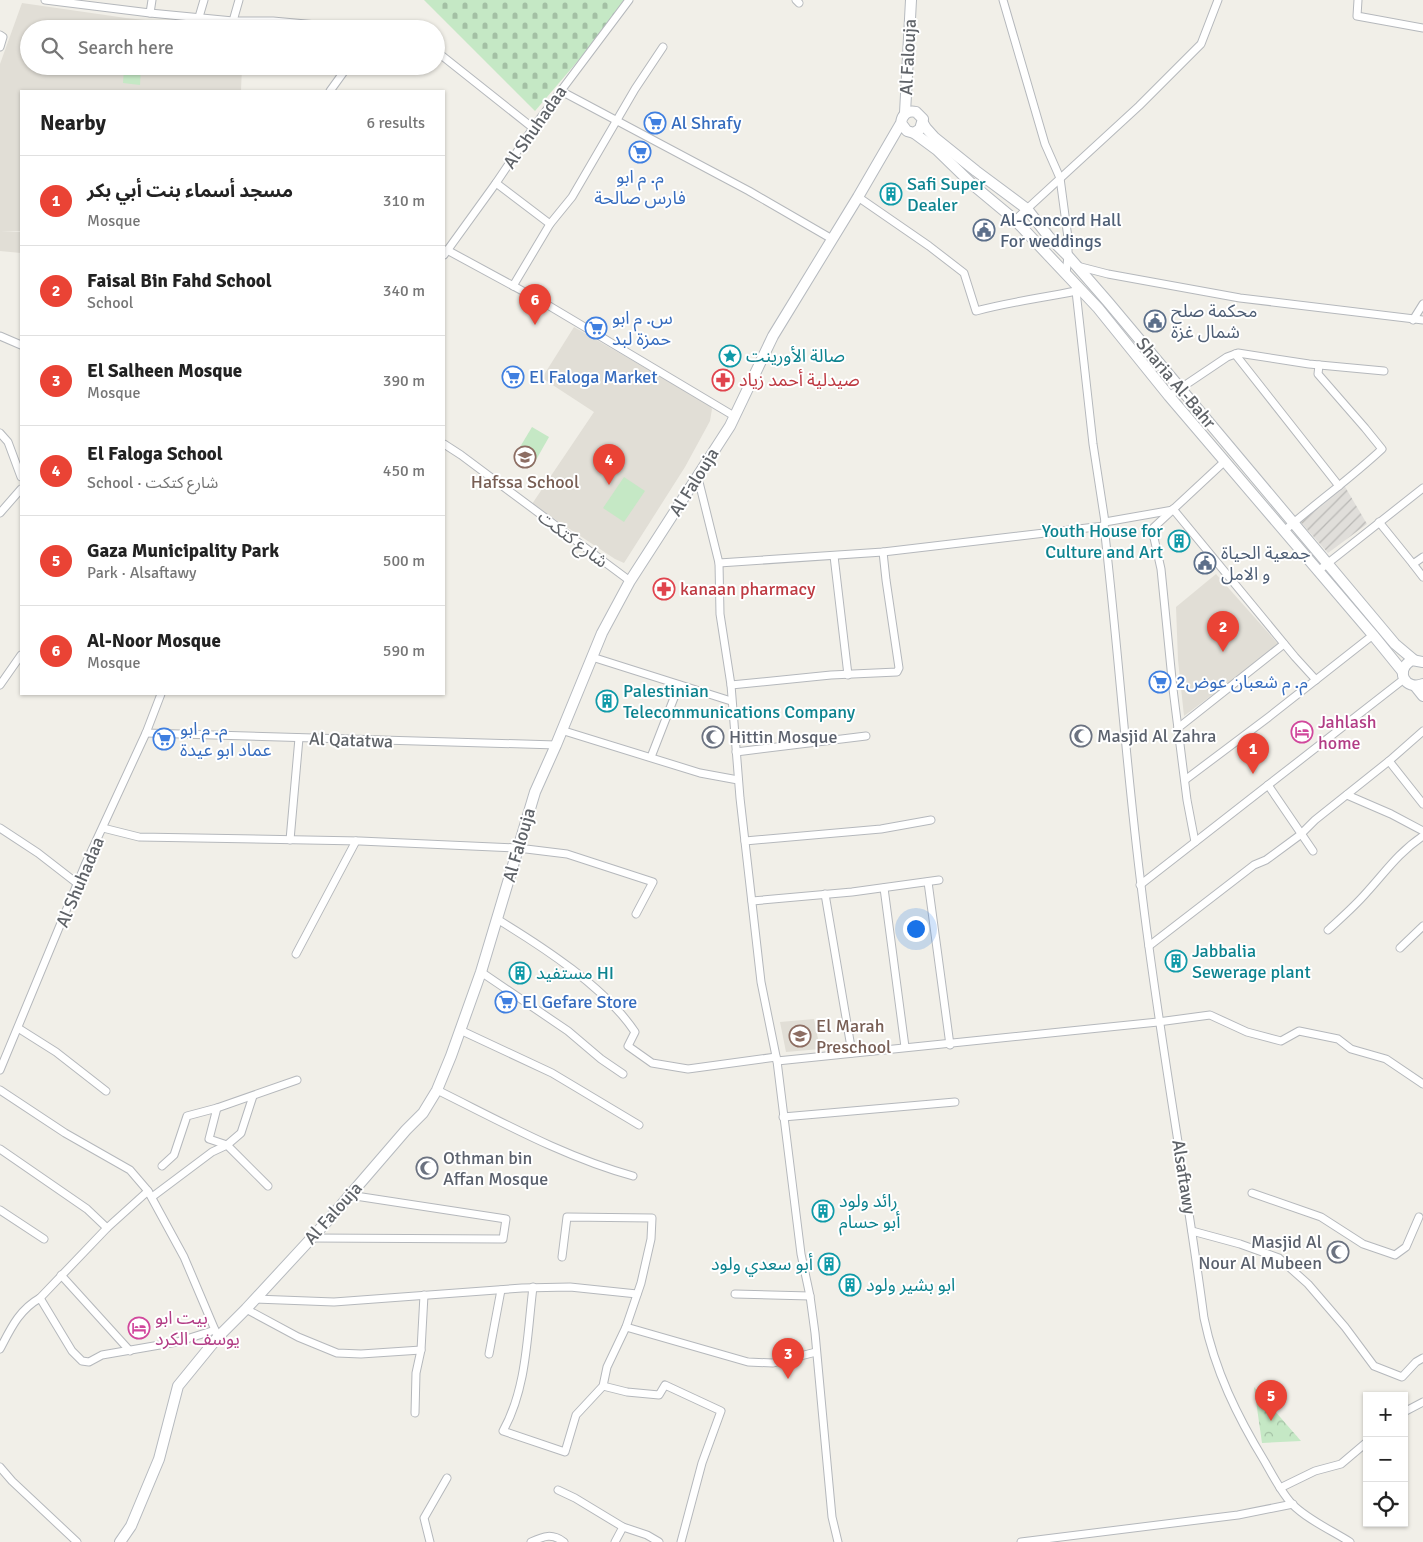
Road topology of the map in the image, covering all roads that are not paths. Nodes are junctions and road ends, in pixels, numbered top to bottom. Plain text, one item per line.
1 (45, 0) edge
2 (152, 0) edge
3 (204, 0) edge
4 (239, 0) edge
5 (629, 0) edge
6 (911, 0) edge
7 (1003, 0) edge
8 (1218, 0) edge
9 (1358, 0) edge
10 (150, 13) junction
11 (199, 17) junction
12 (224, 20) edge
13 (233, 20) edge
14 (1423, 28) edge
15 (0, 34) edge
16 (663, 47) dead end
17 (0, 48) edge
18 (445, 58) edge
19 (342, 75) edge
20 (331, 90) edge
21 (561, 91) junction
22 (903, 118) junction
23 (616, 121) junction
24 (923, 123) junction
25 (533, 128) junction
26 (914, 133) junction
27 (1060, 178) junction
28 (496, 183) junction
29 (858, 197) junction
30 (1026, 209) junction
31 (1014, 220) junction
32 (550, 224) junction
33 (832, 240) junction
34 (446, 252) edge
35 (1068, 256) junction
36 (1077, 266) junction
37 (1066, 274) junction
38 (514, 286) junction
39 (1078, 290) junction
40 (1423, 304) edge
41 (1413, 320) junction
42 (1423, 320) edge
43 (0, 336) edge
44 (20, 345) edge
45 (1235, 354) junction
46 (1319, 365) junction
47 (1384, 372) dead end
48 (1180, 389) junction
49 (1169, 396) junction
50 (734, 416) junction
51 (0, 433) edge
52 (445, 445) edge
53 (1224, 462) junction
54 (20, 474) edge
55 (698, 478) junction
56 (1340, 486) junction
57 (1423, 488) edge
58 (20, 490) edge
59 (1173, 510) junction
60 (0, 513) edge
61 (1378, 522) junction
62 (1293, 523) junction
63 (1104, 524) junction
64 (1284, 531) junction
65 (883, 552) junction
66 (834, 556) dead end
67 (1423, 557) edge
68 (718, 562) junction
69 (1327, 564) junction
70 (1413, 564) junction
71 (1318, 571) junction
72 (1423, 577) edge
73 (630, 581) junction
74 (1373, 635) junction
75 (1284, 644) junction
76 (20, 656) edge
77 (592, 657) junction
78 (1419, 659) edge
79 (848, 675) junction
80 (1403, 675) junction
81 (1316, 680) junction
82 (0, 685) edge
83 (679, 685) junction
84 (731, 685) junction
85 (1419, 685) edge
86 (160, 695) edge
87 (1423, 696) edge
88 (731, 701) junction
89 (1178, 728) junction
90 (561, 730) junction
91 (1423, 731) edge
92 (146, 733) junction
93 (866, 736) dead end
94 (299, 738) junction
95 (556, 745) junction
96 (736, 752) junction
97 (651, 757) junction
98 (1389, 761) junction
99 (738, 780) junction
100 (1185, 780) junction
101 (1268, 785) junction
102 (1347, 795) junction
103 (1423, 804) edge
104 (932, 820) dead end
105 (0, 828) edge
106 (103, 828) junction
107 (1423, 831) edge
108 (1300, 835) junction
109 (1423, 836) edge
110 (290, 840) junction
111 (356, 841) junction
112 (745, 841) junction
113 (1194, 842) junction
114 (518, 848) junction
115 (1313, 851) dead end
116 (939, 880) dead end
117 (928, 882) junction
118 (78, 884) junction
119 (1140, 885) junction
120 (884, 888) junction
121 (826, 894) junction
122 (752, 901) junction
123 (636, 914) dead end
124 (497, 919) junction
125 (1423, 926) edge
126 (1328, 930) dead end
127 (1149, 946) junction
128 (1400, 948) dead end
129 (296, 954) dead end
130 (481, 972) junction
131 (1158, 1022) junction
132 (18, 1028) junction
133 (460, 1030) junction
134 (950, 1044) junction
135 (905, 1047) junction
136 (852, 1053) junction
137 (776, 1059) junction
138 (0, 1070) edge
139 (624, 1074) dead end
140 (297, 1080) dead end
141 (1423, 1084) edge
142 (0, 1090) edge
143 (437, 1090) junction
144 (106, 1091) dead end
145 (253, 1096) junction
146 (955, 1102) dead end
147 (218, 1108) junction
148 (783, 1117) junction
149 (639, 1125) dead end
150 (227, 1145) junction
151 (0, 1149) edge
152 (162, 1166) dead end
153 (633, 1176) dead end
154 (268, 1186) dead end
155 (1252, 1192) dead end
156 (150, 1194) junction
157 (349, 1194) junction
158 (0, 1210) edge
159 (1419, 1216) dead end
160 (107, 1228) junction
161 (1192, 1231) junction
162 (311, 1238) junction
163 (44, 1240) dead end
164 (562, 1257) dead end
165 (61, 1275) junction
166 (533, 1288) junction
167 (501, 1290) junction
168 (637, 1294) junction
169 (735, 1294) dead end
170 (424, 1295) junction
171 (810, 1296) junction
172 (40, 1298) junction
173 (255, 1299) junction
174 (246, 1309) junction
175 (626, 1327) junction
176 (216, 1333) junction
177 (1, 1343) edge
178 (421, 1350) junction
179 (130, 1351) junction
180 (816, 1352) junction
181 (489, 1354) dead end
182 (1423, 1358) edge
183 (603, 1386) junction
184 (1423, 1402) edge
185 (1408, 1410) edge
186 (415, 1413) dead end
187 (1363, 1445) edge
188 (0, 1467) edge
189 (448, 1478) dead end
190 (1280, 1488) junction
191 (558, 1490) dead end
192 (1293, 1504) junction
193 (623, 1527) junction
194 (124, 1540) edge
195 (77, 1542) edge
196 (430, 1542) edge
197 (531, 1542) edge
198 (564, 1542) edge
199 (614, 1542) edge
200 (659, 1542) edge
201 (681, 1542) edge
202 (838, 1542) edge
203 (1021, 1542) edge
204 (1350, 1542) edge

1 - 10 street
2 - 10 street
3 - 11 street
4 - 13 street
5 - 21 street, Al Shuhadaa
6 - 22 main road, Al Falouja
7 - 27 street
8 - 27 street
9 - 14 street
10 - 11 street
11 - 12 street
15 - 17 street
16 - 23 street
18 - 25 street
19 - 20 street
21 - 23 street
21 - 25 street, Al Shuhadaa
22 - 24 main road
22 - 26 main road
22 - 29 main road, Al Falouja
23 - 32 street
23 - 33 street
24 - 26 main road
24 - 30 main road, Sharia Al-Bahr
25 - 28 street, Al Shuhadaa
26 - 31 main road, Sharia Al-Bahr
27 - 30 street
27 - 35 street
28 - 32 street
28 - 34 street, Al Shuhadaa
29 - 33 main road, Al Falouja
29 - 39 street
30 - 31 street
30 - 35 main road, Sharia Al-Bahr
31 - 37 main road, Sharia Al-Bahr
32 - 38 street
33 - 50 main road, Al Falouja
34 - 38 street
35 - 36 main road, Sharia Al-Bahr
35 - 37 street
36 - 41 street
36 - 48 main road, Sharia Al-Bahr
37 - 39 main road, Sharia Al-Bahr
38 - 50 street
39 - 49 main road, Sharia Al-Bahr
39 - 63 street, Alsaftawy
40 - 41 street
41 - 42 street
43 - 44 street
45 - 46 street
45 - 48 street
45 - 56 street
46 - 47 street
46 - 56 street
48 - 49 street
48 - 62 main road, Sharia Al-Bahr
49 - 53 main road, Sharia Al-Bahr
50 - 55 main road, Al Falouja
51 - 54 street
52 - 73 street, شارع كتكت
53 - 59 street
53 - 64 main road, Sharia Al-Bahr
55 - 68 street
55 - 73 main road, Al Falouja
56 - 62 street
57 - 61 street
58 - 60 street
59 - 63 street
59 - 75 street
59 - 89 street
61 - 69 street
61 - 70 street
62 - 64 street
62 - 69 main road, Sharia Al-Bahr
63 - 65 street
63 - 119 street, Alsaftawy
64 - 71 main road, Sharia Al-Bahr
65 - 68 street
65 - 79 street
66 - 79 street
67 - 70 street
68 - 84 street
69 - 71 street
69 - 78 main road, Sharia Al-Bahr
70 - 72 street
71 - 74 main road, Sharia Al-Bahr
73 - 77 main road, Al Falouja
74 - 80 main road, Sharia Al-Bahr
74 - 81 street
75 - 81 street
75 - 89 street
76 - 82 street
77 - 83 street
77 - 90 main road, Al Falouja
78 - 80 main road
79 - 84 street
80 - 85 main road, Sharia Al-Bahr
80 - 101 street
81 - 100 street
83 - 88 street
83 - 97 street
84 - 88 street
85 - 87 main road
86 - 92 street, Al Shuhadaa
88 - 96 street
89 - 100 street
90 - 95 main road, Al Falouja
90 - 97 street
91 - 98 street
92 - 94 street, Al Qatatwa
92 - 106 street, Al Shuhadaa
93 - 96 street
94 - 95 street, Al Qatatwa
94 - 110 street
95 - 114 main road, Al Falouja
96 - 99 street
97 - 99 street
98 - 102 street
98 - 103 street
99 - 112 street
100 - 113 street
101 - 108 street
101 - 113 street
102 - 107 street
102 - 108 street
104 - 112 street
105 - 118 street
106 - 110 street
106 - 118 street, Al Shuhadaa
108 - 115 street
108 - 127 street
109 - 126 street
110 - 111 street
111 - 114 street
111 - 129 street
112 - 122 street
113 - 119 street
114 - 123 street
114 - 124 main road, Al Falouja
116 - 117 street
117 - 120 street
117 - 134 street
118 - 132 street, Al Shuhadaa
119 - 127 street, Alsaftawy
120 - 121 street
120 - 135 street
121 - 122 street
121 - 136 street
122 - 137 street
124 - 130 main road, Al Falouja
124 - 137 street
125 - 128 street
127 - 131 street, Alsaftawy
130 - 133 main road, Al Falouja
130 - 139 street
131 - 134 street
131 - 141 street
131 - 161 street, Alsaftawy
132 - 138 street, Al Shuhadaa
132 - 144 street
133 - 143 main road, Al Falouja
133 - 149 street
134 - 135 street
135 - 136 street
136 - 137 street
137 - 148 street
140 - 145 street
142 - 156 street
143 - 153 street
143 - 157 main road, Al Falouja
145 - 147 street
145 - 150 street
146 - 148 street
147 - 150 street
147 - 152 street
148 - 171 street
150 - 154 street
150 - 156 street
151 - 160 street
155 - 159 street
156 - 160 street
156 - 176 street
157 - 162 main road, Al Falouja
157 - 162 street
158 - 163 street
160 - 165 street
161 - 182 street
161 - 190 street, Alsaftawy
162 - 173 main road, Al Falouja
164 - 168 street
165 - 172 street
165 - 179 street
166 - 167 street
166 - 168 street
166 - 183 street
167 - 170 street
167 - 181 street
168 - 175 street
169 - 171 street
170 - 173 street
170 - 178 street
171 - 180 street
172 - 177 street
172 - 179 street
173 - 174 main road, Al Falouja
174 - 176 main road, Al Falouja
174 - 178 street
175 - 180 street
175 - 183 street
176 - 179 street
176 - 194 main road, Al Falouja
178 - 186 street
180 - 202 street
183 - 201 street
184 - 185 street
187 - 190 street
188 - 195 street
189 - 196 street
190 - 192 street, Alsaftawy
191 - 193 street
192 - 203 street
192 - 204 street, Alsaftawy
193 - 199 street
193 - 200 street
197 - 198 street

